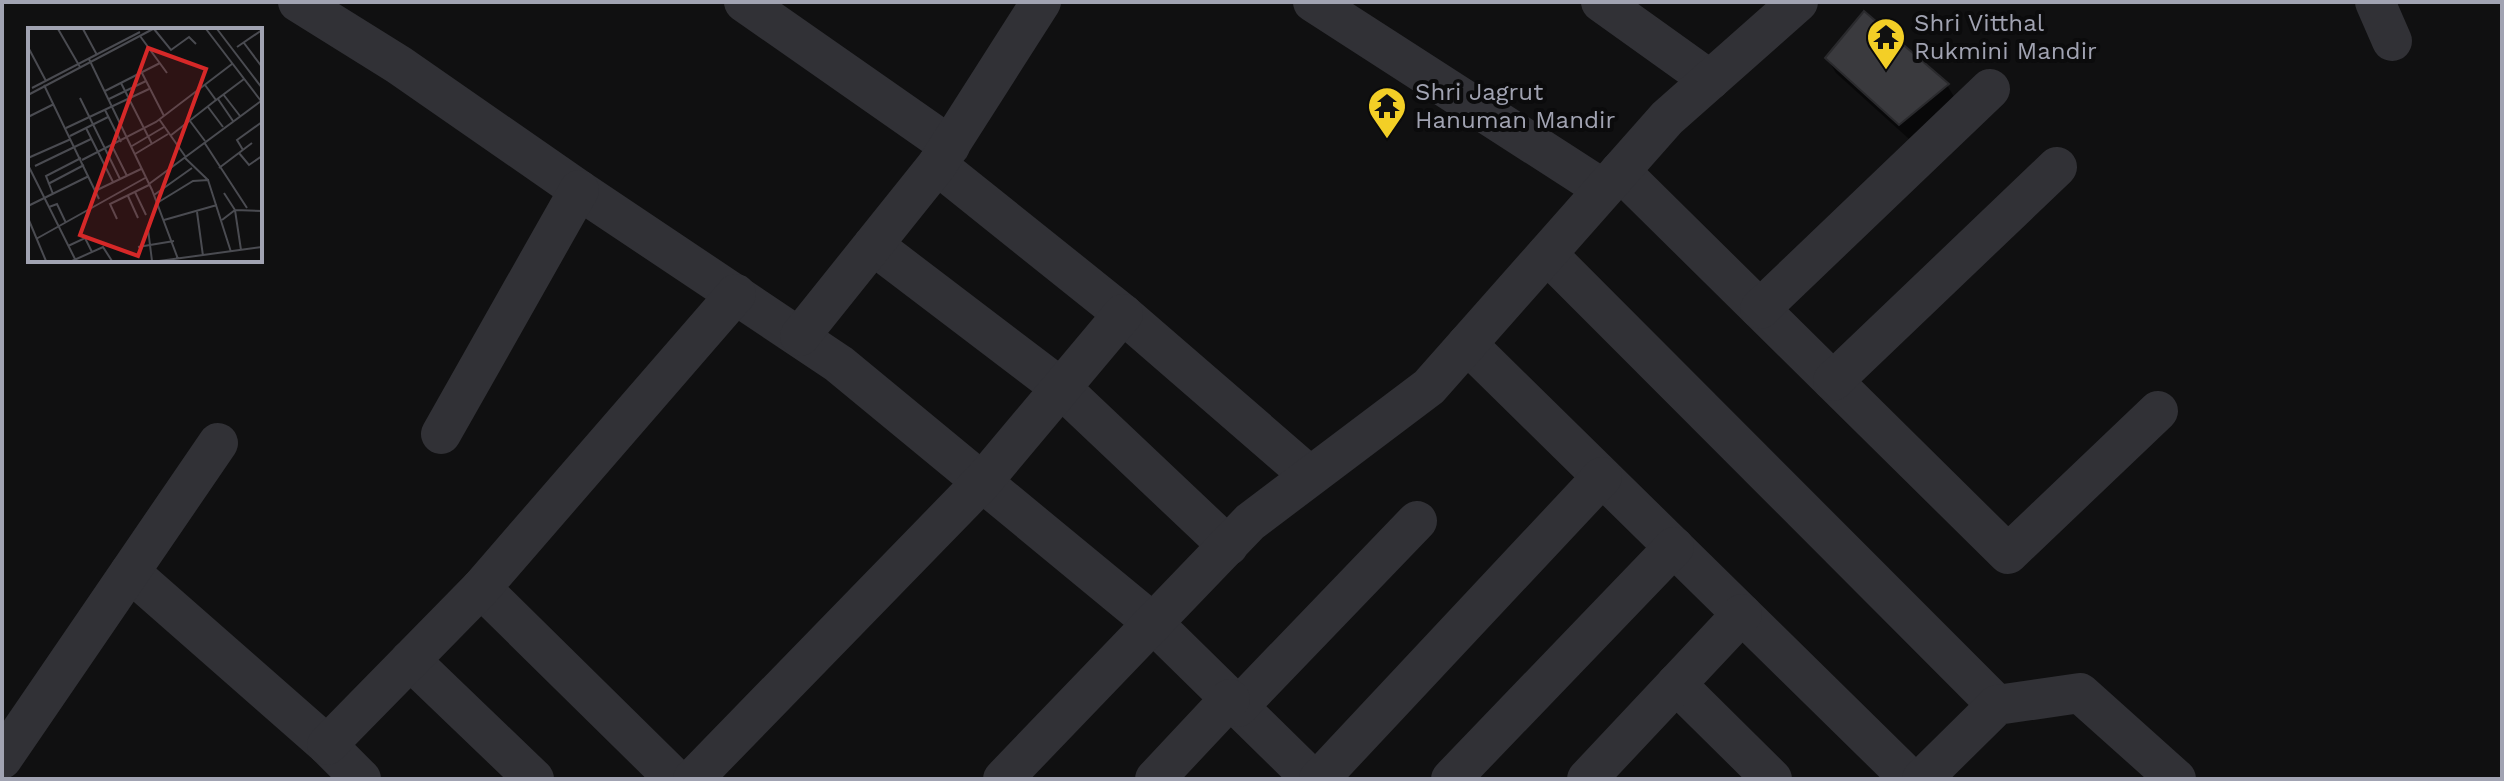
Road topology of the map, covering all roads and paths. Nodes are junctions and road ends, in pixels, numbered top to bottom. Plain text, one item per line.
1 (298, 2) edge
2 (744, 2) edge
3 (1041, 2) edge
4 (1313, 2) edge
5 (1601, 2) edge
6 (1797, 2) edge
7 (2375, 2) edge
8 (2392, 41) dead end
9 (1710, 80) junction
10 (1990, 89) dead end
11 (943, 155) junction
12 (2057, 167) dead end
13 (1612, 180) junction
14 (579, 190) junction
15 (873, 245) junction
16 (1547, 254) junction
17 (736, 294) junction
18 (1760, 309) junction
19 (1123, 314) junction
20 (800, 336) junction
21 (1467, 344) junction
22 (1833, 381) junction
23 (1061, 388) junction
24 (2158, 411) dead end
25 (441, 434) dead end
26 (218, 443) dead end
27 (1310, 476) junction
28 (1602, 477) junction
29 (982, 482) junction
30 (1417, 521) dead end
31 (1228, 546) junction
32 (1674, 547) junction
33 (130, 572) junction
34 (481, 588) junction
35 (1742, 614) junction
36 (1153, 623) junction
37 (410, 660) junction
38 (1676, 684) junction
39 (1234, 703) junction
40 (1997, 705) junction
41 (327, 745) junction
42 (2, 759) edge
43 (1758, 774) edge
44 (361, 779) edge
45 (534, 779) edge
46 (675, 779) edge
47 (693, 779) edge
48 (1003, 779) edge
49 (1155, 779) edge
50 (1312, 779) edge
51 (1319, 779) edge
52 (1451, 779) edge
53 (1587, 779) edge
54 (1910, 779) edge
55 (1922, 779) edge
56 (2176, 779) edge

1 - 14 street
2 - 11 street
3 - 11 street
4 - 13 street
5 - 9 street
6 - 9 street
7 - 8 street
9 - 13 street
10 - 18 street
11 - 15 street
11 - 19 street
12 - 22 street
13 - 16 street
13 - 18 street
14 - 17 street
14 - 25 street
15 - 20 street
15 - 23 street
16 - 21 street
16 - 40 street
17 - 20 street
17 - 34 street
18 - 22 street
19 - 23 street
19 - 27 street
20 - 29 street
21 - 27 street
21 - 28 street
22 - 24 street
23 - 29 street
23 - 31 street
26 - 33 street
27 - 31 street
28 - 32 street
28 - 51 street
29 - 36 street
29 - 47 street
30 - 39 street
31 - 36 street
32 - 35 street
32 - 52 street
33 - 41 street
33 - 42 street
34 - 37 street
34 - 46 street
35 - 38 street
35 - 54 street
36 - 39 street
36 - 48 street
37 - 41 street
37 - 45 street
38 - 43 street
38 - 53 street
39 - 49 street
39 - 50 street
40 - 55 street
40 - 56 street
41 - 44 street

